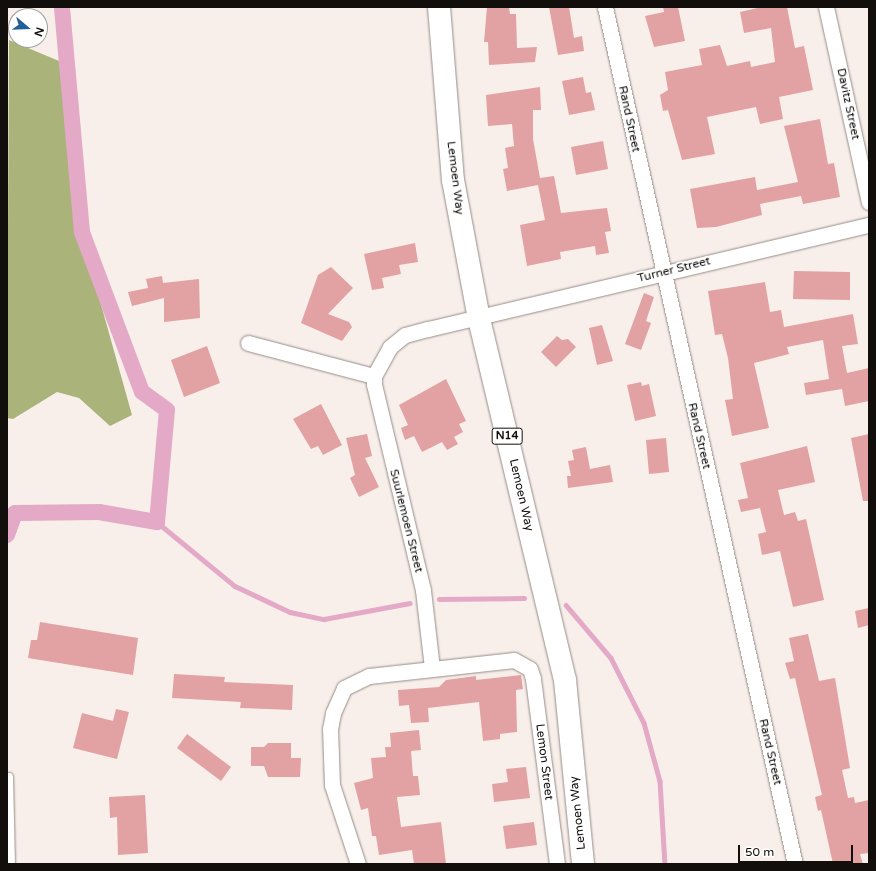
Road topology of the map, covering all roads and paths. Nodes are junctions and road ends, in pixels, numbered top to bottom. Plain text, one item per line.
1 (439, 7) edge
2 (605, 7) edge
3 (826, 7) edge
4 (869, 202) edge
5 (869, 225) edge
6 (663, 272) junction
7 (479, 319) junction
8 (248, 343) dead end
9 (374, 376) junction
10 (432, 668) junction
11 (9, 777) dead end
12 (11, 864) edge
13 (358, 864) edge
14 (557, 864) edge
15 (583, 864) edge
16 (795, 864) edge

1 - 7 highway, Lemoen Way / N14
2 - 6 street, Rand Street
3 - 4 street, Davitz Street
5 - 6 street, Turner Street
6 - 7 street, Turner Street
6 - 16 street, Rand Street
7 - 9 street
7 - 15 highway, Lemoen Way / N14
8 - 9 street
9 - 10 street, Suurlemoen Street
10 - 13 street
10 - 14 street, Lemon Street
11 - 12 lane

